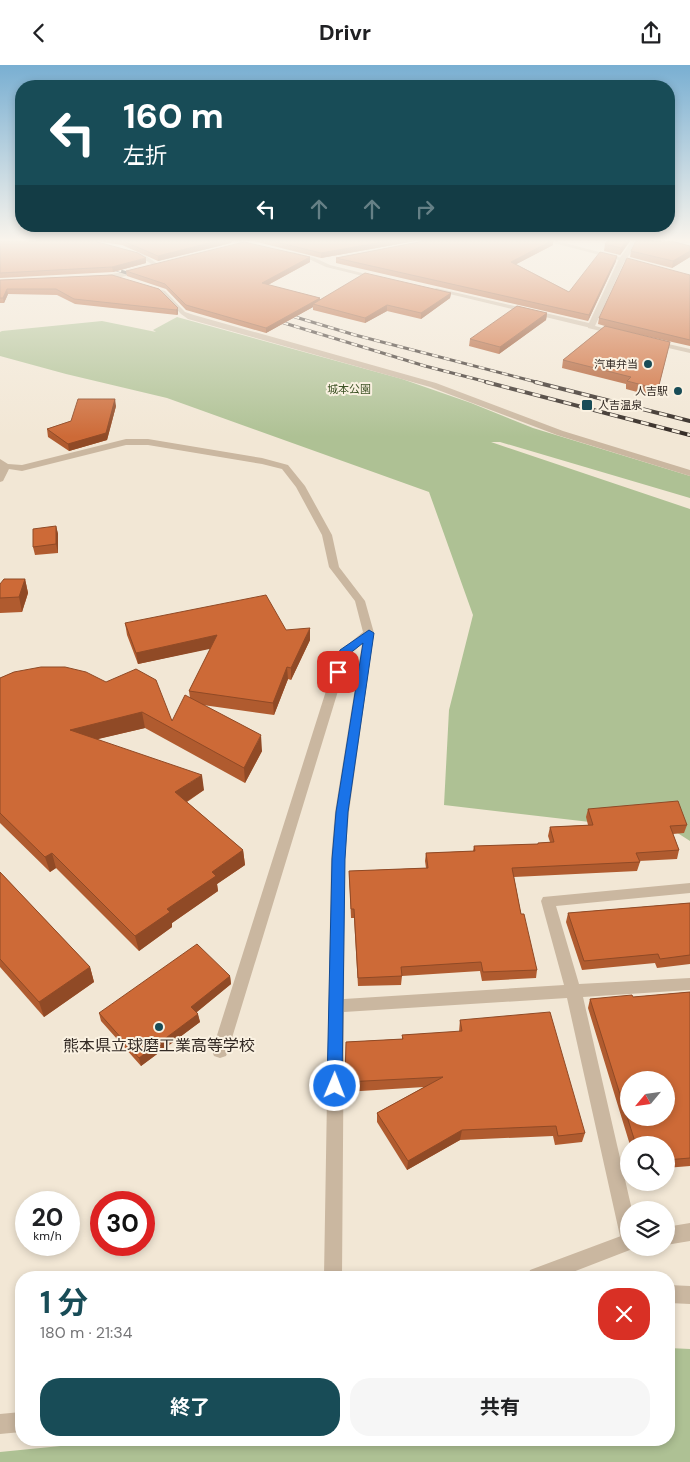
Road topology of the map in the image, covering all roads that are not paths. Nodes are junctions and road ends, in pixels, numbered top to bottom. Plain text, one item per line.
1 (177, 306) edge
2 (505, 306) edge
3 (600, 306) edge
4 (591, 326) junction
5 (627, 335) edge
6 (645, 340) edge
7 (690, 351) edge
8 (3, 464) edge
9 (690, 473) edge
10 (0, 479) edge
11 (369, 633) junction
12 (690, 888) edge
13 (690, 985) edge
14 (574, 993) junction
15 (336, 1006) junction
16 (220, 1051) dead end
17 (621, 1201) edge
18 (690, 1232) edge
19 (675, 1234) edge
20 (620, 1245) edge
21 (333, 1271) edge
22 (553, 1271) edge
23 (675, 1294) edge
24 (690, 1295) edge
25 (15, 1423) edge
26 (0, 1424) edge

1 - 9 street
2 - 4 street
3 - 4 street
4 - 5 street
6 - 7 street
8 - 10 street
8 - 11 street
11 - 15 street
11 - 16 street
12 - 14 street
13 - 14 street
14 - 15 street
14 - 17 street
15 - 21 street
18 - 19 street
20 - 22 street
23 - 24 street
25 - 26 street

